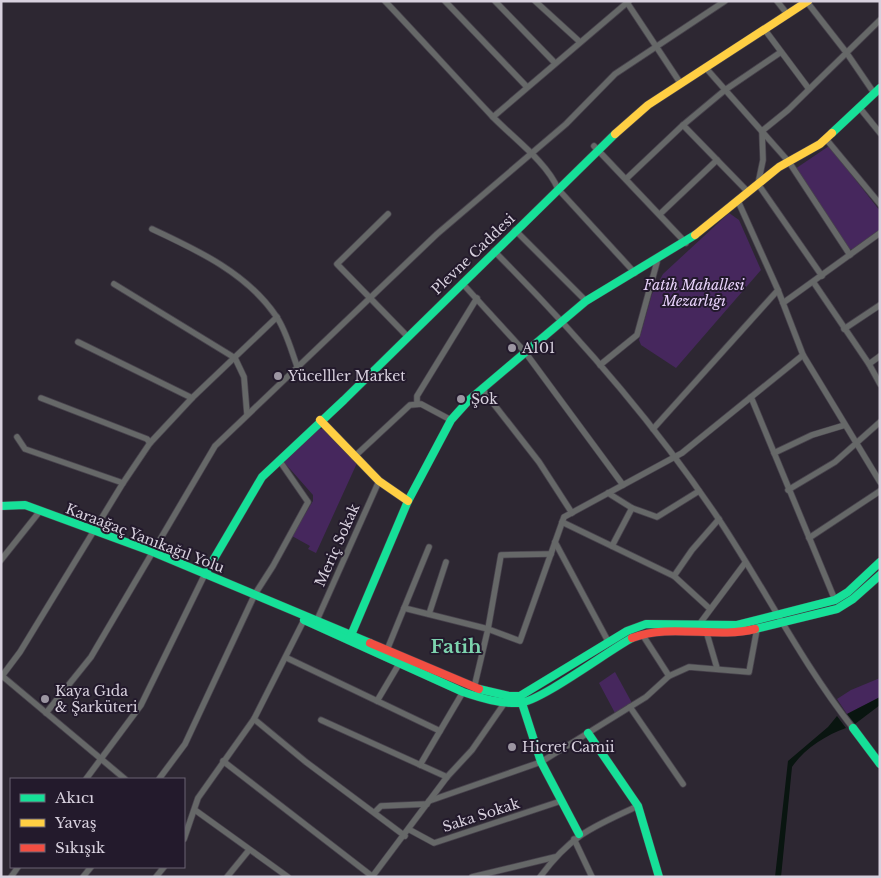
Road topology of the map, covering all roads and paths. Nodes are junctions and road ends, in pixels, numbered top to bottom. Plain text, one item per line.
1 (385, 1) edge
2 (445, 1) edge
3 (495, 1) edge
4 (535, 1) edge
5 (726, 1) edge
6 (777, 1) edge
7 (627, 2) edge
8 (807, 2) edge
9 (788, 15) junction
10 (880, 20) edge
11 (765, 30) junction
12 (580, 42) junction
13 (656, 47) junction
14 (781, 52) junction
15 (846, 52) junction
16 (554, 62) junction
17 (705, 67) junction
18 (681, 84) junction
19 (527, 87) junction
20 (809, 89) junction
21 (725, 90) junction
22 (877, 91) edge
23 (859, 107) junction
24 (492, 117) junction
25 (683, 125) junction
26 (762, 132) junction
27 (880, 133) edge
28 (826, 139) junction
29 (596, 147) junction
30 (531, 154) junction
31 (717, 160) junction
32 (789, 162) junction
33 (626, 179) junction
34 (758, 184) junction
35 (558, 189) junction
36 (748, 192) junction
37 (738, 200) junction
38 (880, 204) edge
39 (388, 214) dead end
40 (660, 214) junction
41 (152, 229) dead end
42 (515, 230) junction
43 (880, 233) edge
44 (686, 243) junction
45 (494, 251) junction
46 (850, 255) junction
47 (657, 262) junction
48 (635, 273) junction
49 (822, 276) junction
50 (462, 282) junction
51 (814, 282) junction
52 (114, 284) dead end
53 (778, 290) junction
54 (772, 297) junction
55 (370, 298) junction
56 (477, 298) junction
57 (782, 300) junction
58 (586, 302) junction
59 (880, 305) edge
60 (277, 317) junction
61 (562, 320) junction
62 (844, 329) junction
63 (407, 336) junction
64 (78, 342) dead end
65 (525, 352) junction
66 (803, 355) junction
67 (880, 356) edge
68 (235, 358) junction
69 (869, 364) junction
70 (600, 365) junction
71 (297, 366) junction
72 (880, 384) edge
73 (482, 389) junction
74 (751, 397) junction
75 (41, 398) dead end
76 (192, 398) junction
77 (417, 404) junction
78 (247, 414) junction
79 (320, 420) junction
80 (451, 420) junction
81 (880, 422) edge
82 (845, 424) junction
83 (653, 429) junction
84 (17, 437) dead end
85 (855, 442) junction
86 (150, 443) junction
87 (774, 453) junction
88 (676, 456) junction
89 (354, 457) junction
90 (279, 460) junction
91 (379, 482) junction
92 (880, 482) edge
93 (123, 483) junction
94 (623, 485) junction
95 (788, 490) junction
96 (700, 491) junction
97 (880, 491) edge
98 (608, 493) junction
99 (408, 501) junction
100 (1, 506) edge
101 (632, 508) junction
102 (40, 511) junction
103 (572, 513) junction
104 (719, 519) junction
105 (562, 522) junction
106 (94, 532) junction
107 (809, 538) junction
108 (555, 542) junction
109 (612, 546) junction
110 (429, 547) dead end
111 (153, 552) junction
112 (551, 554) junction
113 (1, 560) edge
114 (446, 562) dead end
115 (880, 562) edge
116 (746, 563) junction
117 (205, 574) junction
118 (880, 575) edge
119 (674, 576) junction
120 (255, 594) junction
121 (835, 600) junction
122 (279, 605) junction
123 (404, 608) junction
124 (709, 608) junction
125 (429, 614) junction
126 (780, 619) junction
127 (304, 620) junction
128 (317, 620) junction
129 (698, 626) junction
130 (757, 628) junction
131 (488, 629) junction
132 (642, 634) junction
133 (708, 634) junction
134 (350, 638) junction
135 (610, 643) junction
136 (387, 650) junction
137 (287, 658) junction
138 (399, 664) junction
139 (717, 668) junction
140 (2, 675) edge
141 (669, 676) junction
142 (474, 688) junction
143 (463, 692) junction
144 (508, 699) junction
145 (521, 700) junction
146 (377, 701) junction
147 (630, 707) junction
148 (46, 713) junction
149 (254, 719) junction
150 (320, 720) dead end
151 (853, 728) joint
152 (440, 731) junction
153 (588, 733) junction
154 (101, 760) junction
155 (223, 761) junction
156 (541, 762) junction
157 (880, 764) edge
158 (420, 765) junction
159 (447, 777) junction
160 (87, 778) edge
161 (124, 778) edge
162 (160, 778) edge
163 (683, 784) dead end
164 (561, 801) junction
165 (428, 803) junction
166 (638, 806) junction
167 (195, 810) junction
168 (375, 812) junction
169 (186, 827) edge
170 (410, 830) junction
171 (405, 836) junction
172 (577, 836) junction
173 (249, 850) junction
174 (555, 857) junction
175 (227, 877) edge
176 (288, 877) edge
177 (372, 877) edge
178 (472, 877) edge
179 (540, 877) edge
180 (592, 877) edge
181 (659, 877) edge

1 - 24 street
2 - 19 street
3 - 16 street
4 - 12 street
5 - 13 street
6 - 9 street
7 - 12 street
7 - 13 street
8 - 9 street, Plevne Caddesi
8 - 15 street
9 - 11 street, Plevne Caddesi
10 - 15 street
11 - 14 street
11 - 17 street, Plevne Caddesi
12 - 16 street
13 - 18 street
13 - 30 street
14 - 20 street
14 - 21 street
15 - 20 street
15 - 22 street
16 - 19 street
17 - 18 street, Plevne Caddesi
17 - 21 street
18 - 29 street, Plevne Caddesi
19 - 24 street
20 - 26 street
21 - 25 street
21 - 26 street
22 - 23 street
23 - 27 street
23 - 28 street
24 - 30 street
25 - 31 street
25 - 33 street
26 - 32 street
26 - 34 street
28 - 32 street
28 - 38 street
29 - 33 street
29 - 35 street, Plevne Caddesi
30 - 35 street
30 - 55 street
31 - 36 street
31 - 40 street
32 - 34 street
32 - 46 street
33 - 40 street
34 - 36 street
34 - 49 street
35 - 42 street, Plevne Caddesi
35 - 48 street
36 - 37 street
37 - 44 street
37 - 53 street
39 - 55 street
40 - 44 street
41 - 60 street
42 - 45 street, Plevne Caddesi
42 - 58 street
43 - 46 street
44 - 47 street
45 - 50 street, Plevne Caddesi
45 - 61 street
46 - 49 street
47 - 48 street
47 - 70 street
48 - 58 street
49 - 51 street
50 - 56 street
50 - 63 street, Plevne Caddesi
51 - 57 street
51 - 62 street
52 - 68 street
53 - 54 street
53 - 57 street
54 - 57 street
54 - 83 street
55 - 63 street
55 - 71 street
56 - 65 street
56 - 77 street
57 - 66 street
58 - 61 street
59 - 62 street
60 - 68 street
60 - 71 street
61 - 65 street
61 - 70 street
62 - 69 street
63 - 79 street, Plevne Caddesi
64 - 76 street
65 - 73 street
65 - 94 street
66 - 74 street
66 - 82 street
67 - 69 street
68 - 76 street
68 - 78 street
69 - 72 street
70 - 83 street
71 - 78 street
73 - 80 street
73 - 103 street
74 - 87 street
74 - 88 street
75 - 86 street
76 - 86 street
77 - 80 street
77 - 89 street
78 - 111 street
79 - 89 street
79 - 90 street, Plevne Caddesi
80 - 99 street
81 - 85 street
82 - 85 street
82 - 87 street
83 - 88 street
84 - 93 street
85 - 92 street
85 - 95 street
86 - 93 street
87 - 95 street
88 - 94 street
88 - 96 street
89 - 91 street
90 - 117 street, Plevne Caddesi
90 - 120 street
91 - 99 street
91 - 128 street, Meriç Sokak
93 - 106 street
94 - 98 street
95 - 107 street
96 - 101 street
96 - 104 street
97 - 107 street
98 - 101 street
98 - 103 street
99 - 134 street
100 - 102 street, Karaağaç Yanıkağıl Yolu
101 - 109 street
102 - 106 street, Karaağaç Yanıkağıl Yolu
102 - 113 street
103 - 105 street
104 - 116 street
104 - 119 street
105 - 108 street
105 - 109 street
106 - 111 street, Karaağaç Yanıkağıl Yolu
106 - 140 street
107 - 121 street
108 - 112 street
108 - 135 street
109 - 119 street
110 - 123 street
111 - 117 street, Karaağaç Yanıkağıl Yolu
111 - 148 street
112 - 131 street
112 - 131 street
114 - 125 street
115 - 121 street
116 - 124 street
116 - 126 street
117 - 120 street, Karaağaç Yanıkağıl Yolu
117 - 154 street
118 - 126 street
119 - 124 street
120 - 122 street, Karaağaç Yanıkağıl Yolu
120 - 162 street
121 - 126 street
122 - 127 street
122 - 128 street
123 - 125 street
123 - 136 street
124 - 129 street
125 - 131 street
126 - 129 street
126 - 130 street
126 - 151 street
127 - 134 street
127 - 137 street
128 - 134 street
129 - 135 street
130 - 133 street
130 - 139 street
131 - 142 street
132 - 133 street
132 - 141 street
132 - 145 street
133 - 139 street
134 - 136 street
134 - 138 street
135 - 145 street
136 - 142 street
137 - 146 street
137 - 149 street
138 - 143 street
138 - 146 street
139 - 141 street
140 - 148 street
141 - 147 street
142 - 144 street
143 - 144 street
143 - 152 street
144 - 145 street
144 - 159 street
145 - 156 street
146 - 152 street
147 - 153 street
147 - 163 street
148 - 154 street
149 - 155 street
149 - 168 street
150 - 158 street
151 - 157 street
152 - 158 street
153 - 156 street
153 - 166 street
154 - 160 street
154 - 161 street
155 - 167 street
155 - 177 street
156 - 164 street
156 - 165 street
158 - 159 street
159 - 165 street
164 - 170 street, Saka Sokak
164 - 172 street
165 - 168 street
165 - 170 street
166 - 172 street
166 - 181 street
167 - 169 street
167 - 173 street
168 - 171 street
170 - 171 street
171 - 177 street
172 - 174 street
172 - 180 street
173 - 175 street
173 - 176 street
174 - 178 street
174 - 179 street

